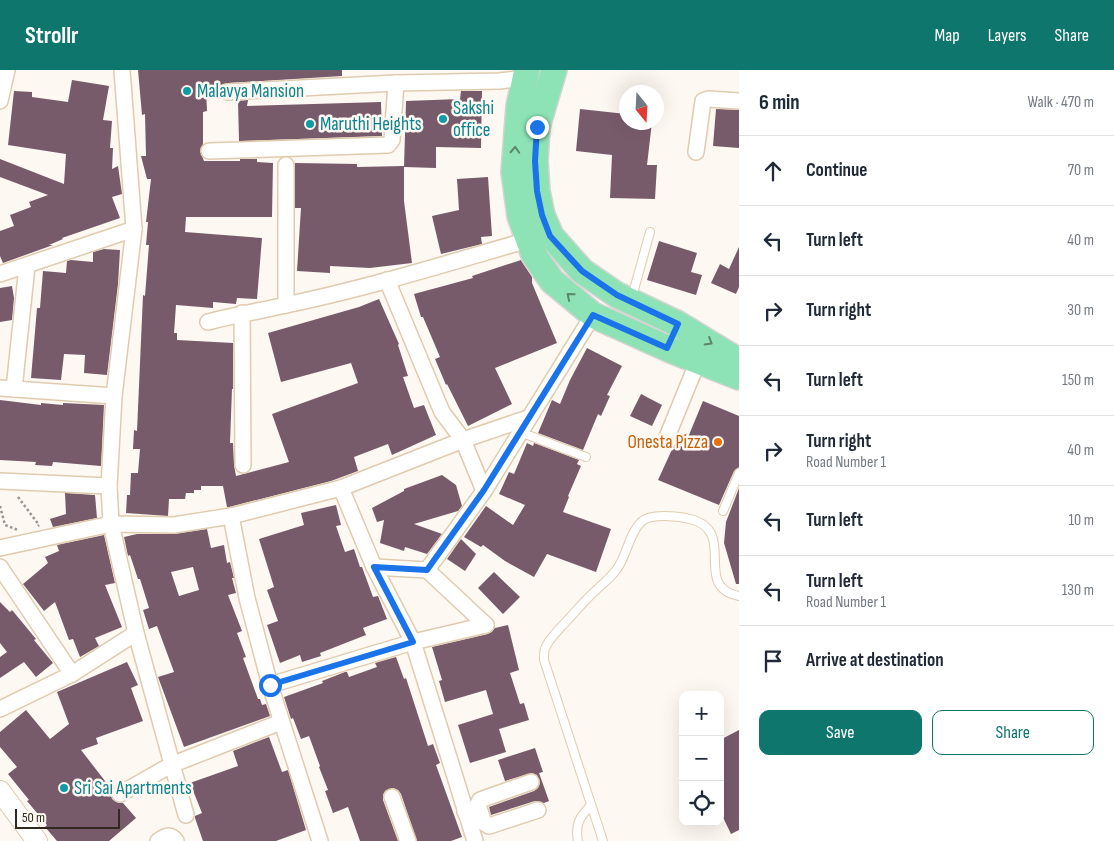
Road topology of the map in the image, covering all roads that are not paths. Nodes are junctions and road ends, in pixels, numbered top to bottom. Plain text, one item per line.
1 (7, 70) edge
2 (122, 70) edge
3 (554, 70) edge
4 (525, 79) edge
5 (396, 83) junction
6 (228, 92) dead end
7 (0, 100) edge
8 (739, 101) edge
9 (209, 151) dead end
10 (696, 152) dead end
11 (286, 165) dead end
12 (134, 229) junction
13 (650, 232) dead end
14 (528, 240) junction
15 (27, 266) junction
16 (0, 274) edge
17 (387, 280) junction
18 (631, 301) junction
19 (286, 306) junction
20 (242, 313) junction
21 (593, 315) junction
22 (208, 322) dead end
23 (678, 324) junction
24 (667, 348) junction
25 (698, 361) junction
26 (739, 361) edge
27 (739, 377) edge
28 (7, 388) edge
29 (114, 396) junction
30 (528, 418) junction
31 (520, 432) junction
32 (667, 437) dead end
33 (463, 440) junction
34 (586, 457) dead end
35 (243, 465) dead end
36 (739, 473) edge
37 (0, 482) edge
38 (109, 486) junction
39 (341, 488) junction
40 (484, 490) junction
41 (723, 511) dead end
42 (231, 516) junction
43 (111, 524) junction
44 (0, 548) edge
45 (0, 567) edge
46 (374, 567) junction
47 (427, 570) junction
48 (739, 596) edge
49 (136, 633) junction
50 (413, 642) junction
51 (72, 674) junction
52 (270, 685) junction
53 (0, 709) edge
54 (281, 722) junction
55 (171, 765) junction
56 (531, 782) dead end
57 (0, 790) edge
58 (120, 794) dead end
59 (392, 797) dead end
60 (591, 806) junction
61 (472, 810) junction
62 (538, 810) dead end
63 (186, 815) dead end
64 (37, 841) edge
65 (158, 841) edge
66 (176, 841) edge
67 (320, 841) edge
68 (408, 841) edge
69 (475, 841) edge
70 (578, 841) edge
71 (603, 841) edge

1 - 7 street
2 - 12 street
3 - 18 main road
4 - 5 street
14 -> 4 main road
5 - 6 street
5 - 9 street
8 - 10 street
11 - 19 street
12 - 15 street
12 - 29 street
13 - 18 lane
14 - 17 street
21 -> 14 main road
15 - 16 street
15 - 28 street
17 - 19 street
17 - 33 street
18 - 23 main road
19 - 20 street
20 - 22 street
20 - 35 street
21 - 24 main road
21 - 30 street
23 - 24 main road
23 -> 26 main road
24 - 25 main road
25 - 27 main road
25 - 32 street
28 - 29 street
29 - 38 street
30 - 31 street
30 - 33 street
31 - 34 lane
31 - 40 street
33 - 39 street
33 - 40 street
36 - 41 lane
37 - 38 street
38 - 43 street
39 - 42 street
39 - 46 street
40 - 47 street
42 - 43 street
42 - 52 street
43 - 44 street
43 - 49 street
45 - 51 street
46 - 47 street
46 - 50 street
47 - 50 street
48 - 60 lane
49 - 51 street
49 - 55 street
50 - 52 street
50 - 61 street
51 - 53 street
52 - 54 street
54 - 55 street
54 - 67 street
55 - 58 street
55 - 63 street
56 - 61 street
57 - 64 street
59 - 68 street
60 - 70 lane
60 - 71 lane
61 - 62 street
61 - 69 street
65 - 66 street

